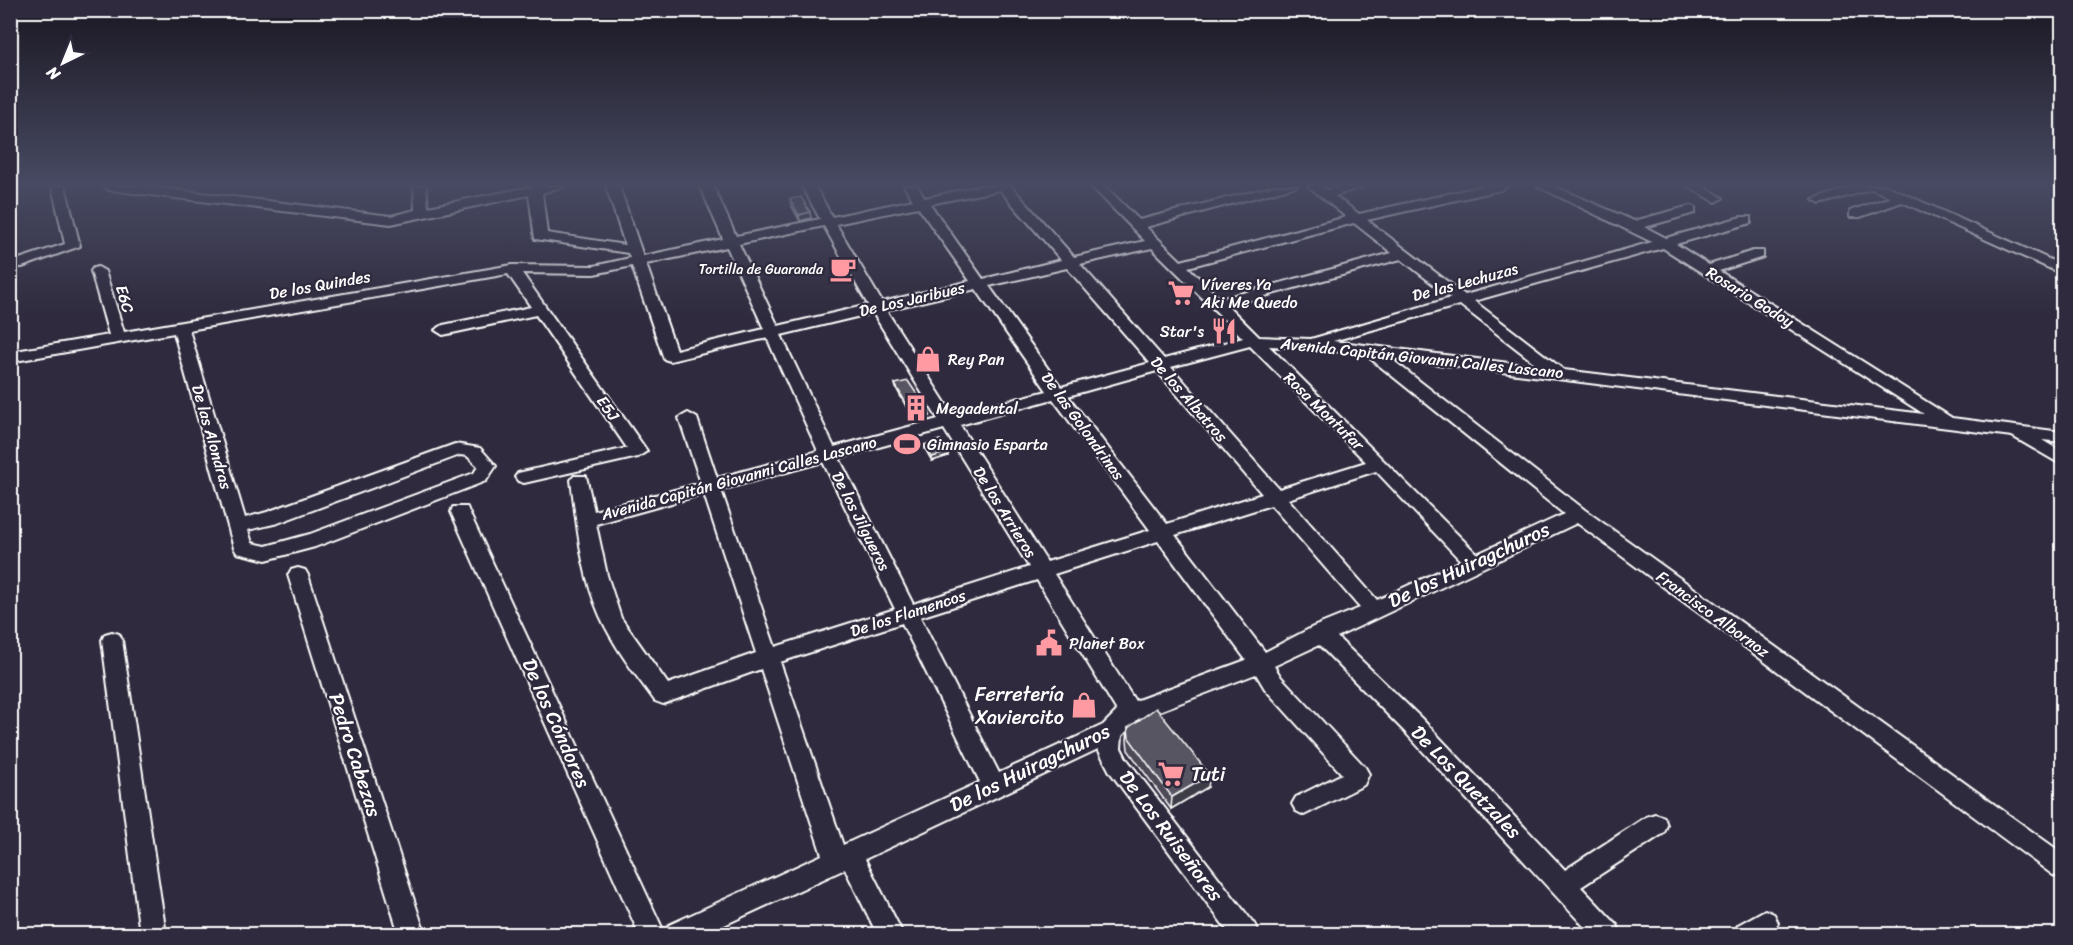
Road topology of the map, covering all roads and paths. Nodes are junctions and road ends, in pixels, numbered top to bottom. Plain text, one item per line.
1 (69, 230) edge
2 (538, 230) edge
3 (626, 230) edge
4 (728, 230) edge
5 (788, 230) edge
6 (834, 230) edge
7 (943, 230) edge
8 (1043, 230) edge
9 (1141, 230) edge
10 (1312, 230) edge
11 (1373, 230) edge
12 (1641, 230) edge
13 (1712, 230) edge
14 (1973, 230) edge
15 (734, 241) junction
16 (1154, 243) junction
17 (1665, 244) junction
18 (1404, 254) junction
19 (1758, 254) dead end
20 (635, 256) junction
21 (1073, 262) junction
22 (10, 263) edge
23 (1177, 266) junction
24 (512, 269) junction
25 (1707, 270) junction
26 (2062, 270) edge
27 (98, 271) dead end
28 (981, 284) junction
29 (1467, 300) junction
30 (1216, 305) junction
31 (877, 308) junction
32 (540, 310) junction
33 (180, 327) junction
34 (443, 330) dead end
35 (773, 332) junction
36 (118, 338) junction
37 (1251, 341) junction
38 (1309, 343) junction
39 (1371, 351) junction
40 (10, 357) edge
41 (1160, 366) junction
42 (1558, 373) junction
43 (1058, 393) junction
44 (688, 417) dead end
45 (948, 422) junction
46 (1949, 423) junction
47 (2013, 431) junction
48 (2062, 437) edge
49 (828, 454) junction
50 (2062, 459) edge
51 (1379, 464) junction
52 (524, 477) dead end
53 (580, 480) dead end
54 (712, 486) junction
55 (1273, 497) junction
56 (460, 512) dead end
57 (1578, 515) junction
58 (585, 520) junction
59 (238, 526) junction
60 (1162, 532) junction
61 (1473, 562) junction
62 (1042, 570) junction
63 (298, 575) dead end
64 (1374, 610) junction
65 (907, 613) junction
66 (1320, 633) junction
67 (112, 640) dead end
68 (769, 657) junction
69 (1261, 663) junction
70 (1130, 712) junction
71 (1111, 732) junction
72 (994, 787) junction
73 (1304, 804) dead end
74 (1655, 825) dead end
75 (843, 858) junction
76 (2062, 867) edge
77 (1563, 885) junction
78 (153, 934) edge
79 (411, 934) edge
80 (652, 934) edge
81 (681, 934) edge
82 (890, 934) edge
83 (1246, 934) edge
84 (1608, 934) edge

1 - 22 street
2 - 20 street
3 - 20 street
4 - 15 street, De los Jilgueros
5 - 15 street
6 - 31 street, De los Arrieros
7 - 28 street, De las Golondrinas
8 - 21 street, De los Albatros
9 - 16 street, Rosa Montufar
10 - 23 street
11 - 18 street
12 - 17 street, Rosario Godoy
13 - 17 street, De las Lechuzas
14 - 26 street
15 - 20 street
15 - 35 street, De los Jilgueros
16 - 21 street, De Los Jaribues
16 - 23 street, Rosa Montufar
17 - 25 street, Rosario Godoy
17 - 29 street, De las Lechuzas
18 - 29 street
18 - 30 street
19 - 25 street
20 - 24 street, De los Quindes
20 - 35 street, De Los Jaribues
21 - 28 street, De Los Jaribues
21 - 41 street, De los Albatros
23 - 30 street, Rosa Montufar
24 - 32 street, E5J
24 - 33 street, De los Quindes
25 - 46 street, Rosario Godoy
27 - 36 street, E6C
28 - 31 street, De Los Jaribues
28 - 43 street, De las Golondrinas
29 - 38 street, De las Lechuzas
29 - 42 street
30 - 37 street, Rosa Montufar
31 - 35 street, De Los Jaribues
31 - 45 street, De los Arrieros
32 - 34 street
32 - 52 street, E5J
33 - 36 street, De los Quindes
33 - 59 street, De las Alondras
35 - 49 street, De los Jilgueros
36 - 40 street, De los Quindes
37 - 38 street, Avenida Capitán Giovanni Calles Lascano
37 - 41 street, Avenida Capitán Giovanni Calles Lascano
37 - 51 street, Rosa Montufar
38 - 39 street, Avenida Capitán Giovanni Calles Lascano
39 - 42 street, Avenida Capitán Giovanni Calles Lascano
39 - 57 street, Francisco Albornoz
41 - 43 street, Avenida Capitán Giovanni Calles Lascano
41 - 55 street, De los Albatros
42 - 46 street, Avenida Capitán Giovanni Calles Lascano
43 - 45 street, Avenida Capitán Giovanni Calles Lascano
43 - 60 street, De las Golondrinas
44 - 54 street
45 - 49 street, Avenida Capitán Giovanni Calles Lascano
45 - 62 street, De los Arrieros
46 - 47 street, Avenida Capitán Giovanni Calles Lascano
47 - 48 street, Avenida Capitán Giovanni Calles Lascano
47 - 50 street
49 - 54 street, Avenida Capitán Giovanni Calles Lascano
49 - 65 street, De los Jilgueros
51 - 55 street, De los Flamencos
51 - 61 street, Rosa Montufar
53 - 58 street, De los Flamencos
54 - 58 street, Avenida Capitán Giovanni Calles Lascano
54 - 68 street
55 - 60 street, De los Flamencos
55 - 64 street, De los Albatros
56 - 80 street, De los Cóndores
57 - 61 street, De los Huiragchuros
57 - 76 street, Francisco Albornoz
58 - 68 street, De los Flamencos
59 - 59 street, De las Alondras
60 - 62 street, De los Flamencos
60 - 69 street, De las Golondrinas
61 - 64 street, De los Huiragchuros
62 - 65 street, De los Flamencos
62 - 70 street, De los Arrieros
63 - 79 street, Pedro Cabezas
64 - 66 street, De los Huiragchuros
65 - 68 street, De los Flamencos
65 - 72 street, De los Jilgueros
66 - 69 street, De los Huiragchuros
66 - 77 street, De Los Quetzales
67 - 78 street
68 - 75 street
69 - 70 street, De los Huiragchuros
69 - 73 street, De las Golondrinas
70 - 71 street, De los Huiragchuros
71 - 72 street, De los Huiragchuros
71 - 83 street, De Los Ruiseñores
72 - 75 street, De los Huiragchuros
74 - 77 street
75 - 81 street, De los Huiragchuros
75 - 82 street
77 - 84 street, De Los Quetzales

